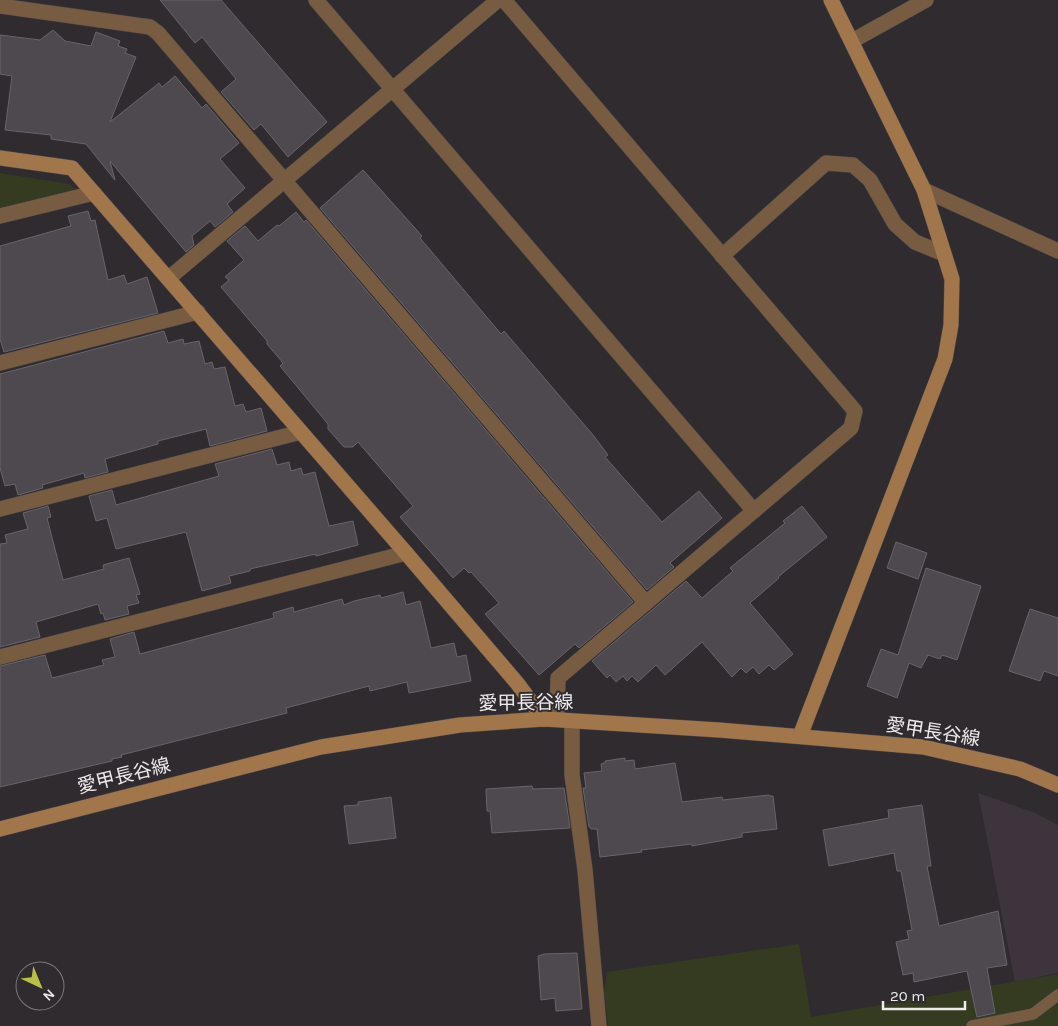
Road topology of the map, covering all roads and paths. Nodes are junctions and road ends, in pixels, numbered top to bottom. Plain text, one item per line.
1 (316, 0) edge
2 (498, 0) edge
3 (504, 0) edge
4 (831, 0) edge
5 (926, 0) edge
6 (0, 6) edge
7 (852, 41) junction
8 (394, 90) junction
9 (0, 158) edge
10 (285, 181) junction
11 (924, 190) junction
12 (94, 193) junction
13 (0, 216) edge
14 (1058, 251) edge
15 (944, 254) junction
16 (722, 256) junction
17 (169, 278) junction
18 (198, 312) junction
19 (0, 363) edge
20 (302, 432) junction
21 (0, 509) edge
22 (754, 511) junction
23 (406, 553) junction
24 (646, 602) junction
25 (0, 657) edge
26 (557, 720) junction
27 (800, 736) junction
28 (1058, 785) edge
29 (0, 829) edge
30 (1058, 995) edge
31 (599, 1026) edge
32 (972, 1026) edge

1 - 8 street
2 - 8 street
3 - 16 street
4 - 7 street
5 - 7 street
6 - 10 street
7 - 11 street
8 - 10 street
8 - 22 street
9 - 12 street
10 - 17 street
10 - 24 street
11 - 14 street
11 - 15 street
12 - 13 street
12 - 17 street
15 - 16 street
15 - 27 street
16 - 22 street
17 - 18 street
18 - 19 street
18 - 20 street
20 - 21 street
20 - 23 street
22 - 24 street
23 - 25 street
23 - 26 street
24 - 26 street
26 - 27 street, 愛甲長谷線
26 - 29 street, 愛甲長谷線
26 - 31 street
27 - 28 street, 愛甲長谷線
30 - 32 lane

